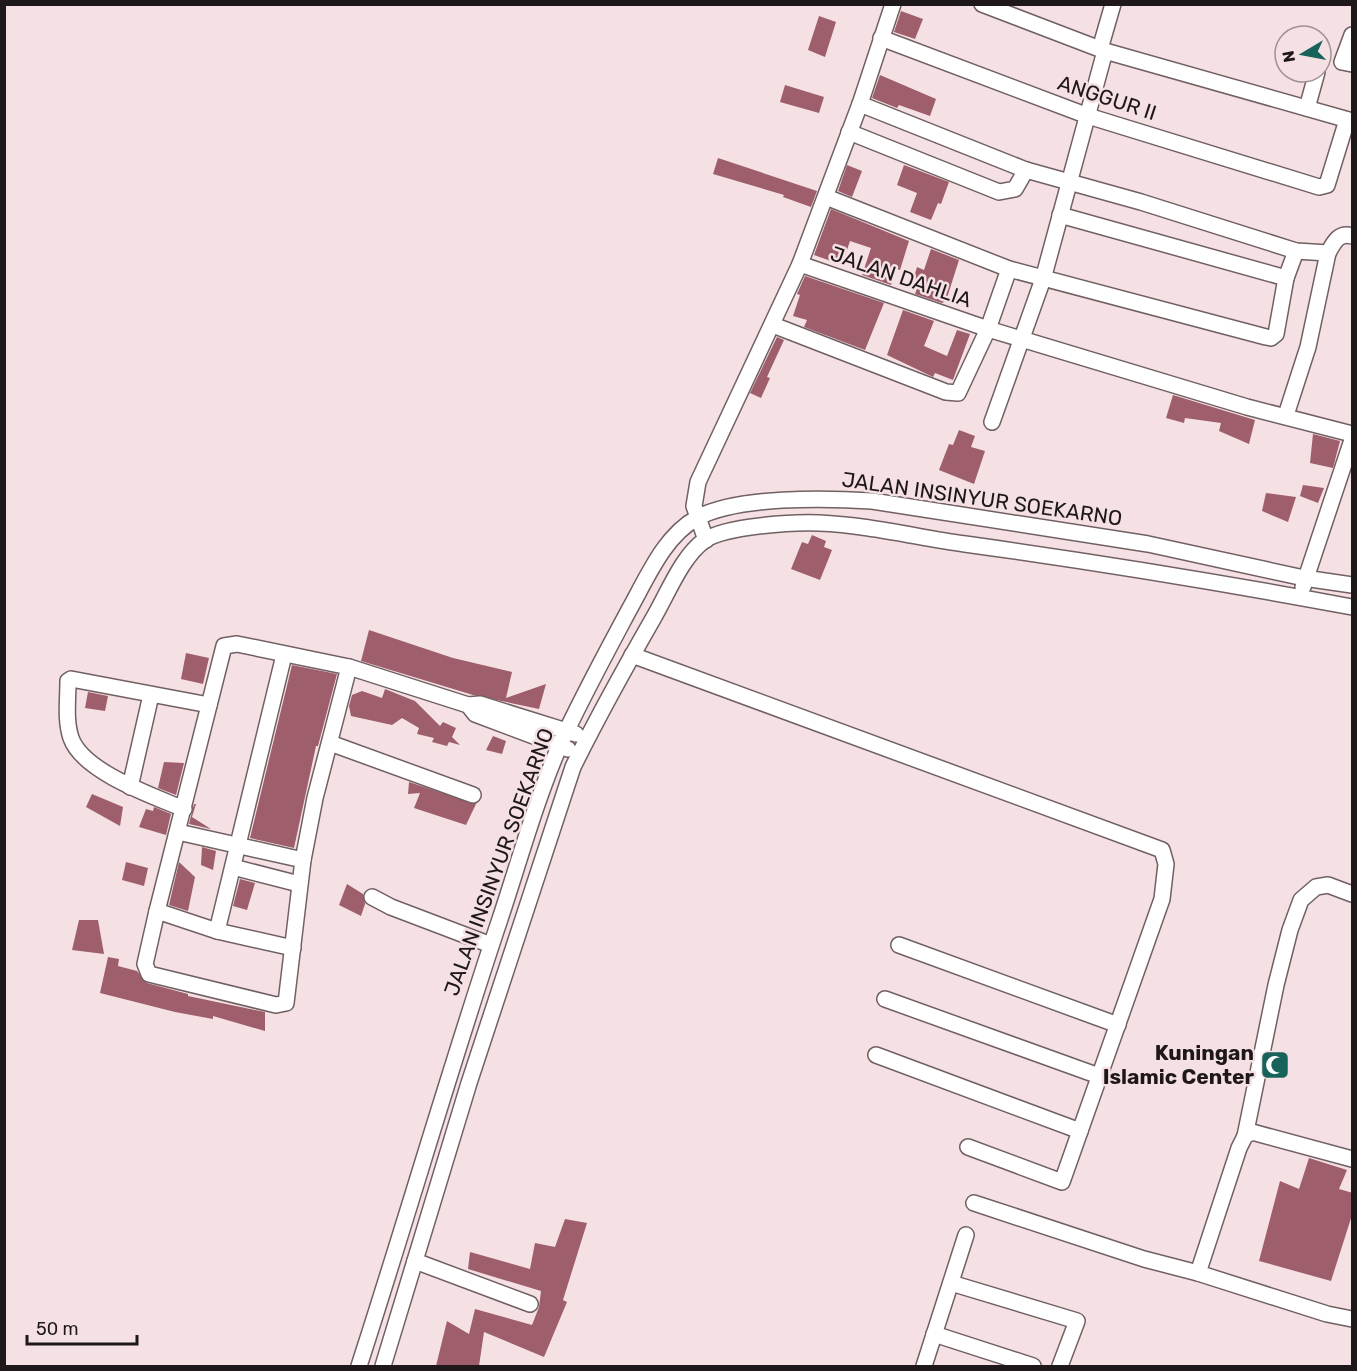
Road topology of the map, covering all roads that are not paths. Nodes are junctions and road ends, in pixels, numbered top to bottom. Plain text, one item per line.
1 (892, 4) edge
2 (982, 4) edge
3 (1113, 4) edge
4 (1353, 35) edge
5 (881, 38) junction
6 (1102, 50) junction
7 (1353, 64) edge
8 (1314, 84) edge
9 (860, 104) junction
10 (1307, 108) junction
11 (1088, 116) junction
12 (1350, 121) edge
13 (849, 132) junction
14 (1026, 170) junction
15 (1068, 181) junction
16 (826, 197) junction
17 (1060, 215) junction
18 (1353, 236) edge
19 (1296, 251) junction
20 (1328, 253) junction
21 (800, 264) junction
22 (1010, 269) junction
23 (1286, 278) junction
24 (1043, 279) junction
25 (773, 325) junction
26 (988, 329) junction
27 (1023, 340) junction
28 (1286, 415) junction
29 (992, 422) dead end
30 (1353, 434) edge
31 (1353, 440) edge
32 (872, 501) junction
33 (697, 518) junction
34 (868, 528) junction
35 (706, 540) junction
36 (1148, 544) junction
37 (1141, 571) junction
38 (1304, 578) junction
39 (1353, 585) edge
40 (1301, 598) junction
41 (1353, 607) edge
42 (284, 655) junction
43 (632, 656) junction
44 (349, 667) junction
45 (151, 695) junction
46 (209, 705) junction
47 (468, 705) junction
48 (567, 731) junction
49 (587, 737) junction
50 (330, 742) junction
51 (560, 746) junction
52 (579, 753) junction
53 (130, 787) junction
54 (473, 795) dead end
55 (184, 810) junction
56 (178, 832) junction
57 (237, 846) junction
58 (303, 860) junction
59 (233, 867) junction
60 (299, 884) junction
61 (1353, 894) edge
62 (372, 897) dead end
63 (157, 911) junction
64 (218, 930) junction
65 (491, 945) junction
66 (899, 945) dead end
67 (293, 948) junction
68 (885, 999) dead end
69 (1118, 1025) junction
70 (876, 1054) dead end
71 (453, 1068) junction
72 (472, 1075) junction
73 (1099, 1076) junction
74 (1080, 1131) junction
75 (1245, 1136) junction
76 (968, 1147) dead end
77 (1353, 1159) edge
78 (974, 1203) dead end
79 (966, 1235) dead end
80 (415, 1261) junction
81 (1198, 1273) junction
82 (951, 1283) junction
83 (530, 1304) dead end
84 (1353, 1319) edge
85 (934, 1334) junction
86 (359, 1366) edge
87 (383, 1366) edge
88 (924, 1366) edge
89 (1033, 1366) edge
90 (1060, 1366) edge

1 - 5 street
2 - 6 street
3 - 6 street
4 - 7 street
5 - 9 street
5 - 11 street, ANGGUR II
6 - 10 street
6 - 11 street
8 - 10 street
9 - 13 street
9 - 14 street
10 - 12 street
11 - 12 street, ANGGUR II
11 - 15 street
13 - 14 street
13 - 16 street
14 - 15 street
15 - 17 street
15 - 19 street
16 - 21 street
16 - 22 street
17 - 23 street
17 - 24 street
18 - 20 street
19 - 20 street
19 - 23 street
20 - 28 street
21 - 25 street
21 - 26 street, JALAN DAHLIA
22 - 24 street
22 - 26 street
23 - 24 street
24 - 27 street
25 - 26 street
25 - 33 street
26 - 27 street, JALAN DAHLIA
27 - 28 street, JALAN DAHLIA
27 - 29 street
28 - 30 street, JALAN DAHLIA
31 - 38 street
32 - 33 street, JALAN INSINYUR SOEKARNO
32 - 34 street
32 - 36 street, JALAN INSINYUR SOEKARNO
33 - 35 street
33 - 48 street, JALAN INSINYUR SOEKARNO
34 - 35 street
34 - 37 street
35 - 43 street, JALAN INSINYUR SOEKARNO
36 - 37 street
36 - 38 street, JALAN INSINYUR SOEKARNO
37 - 40 street
38 - 39 street, JALAN INSINYUR SOEKARNO
38 - 40 street
40 - 41 street
42 - 44 street
42 - 46 street
42 - 57 street
43 - 49 street, JALAN INSINYUR SOEKARNO
43 - 69 street
44 - 47 street
44 - 50 street
45 - 46 street
45 - 53 street
45 - 53 street
46 - 55 street
47 - 48 street
47 - 51 street
48 - 49 street
48 - 51 street, JALAN INSINYUR SOEKARNO
49 - 52 street, JALAN INSINYUR SOEKARNO
50 - 54 street
50 - 58 street
51 - 52 street
51 - 65 street, JALAN INSINYUR SOEKARNO
52 - 72 street, JALAN INSINYUR SOEKARNO
53 - 55 street
55 - 56 street
56 - 57 street
56 - 63 street
57 - 58 street
57 - 59 street
58 - 60 street
59 - 60 street
59 - 64 street
60 - 67 street
61 - 75 street
62 - 65 street
63 - 64 street
63 - 67 street
64 - 67 street
65 - 71 street, JALAN INSINYUR SOEKARNO
66 - 69 street
68 - 73 street
69 - 73 street
70 - 74 street
71 - 72 street
71 - 86 street, JALAN INSINYUR SOEKARNO
72 - 80 street, JALAN INSINYUR SOEKARNO
73 - 74 street
74 - 76 street
75 - 77 street
75 - 81 street
78 - 81 street
79 - 82 street
80 - 83 street
80 - 87 street, JALAN INSINYUR SOEKARNO
81 - 84 street
82 - 85 street
82 - 90 street
85 - 88 street
85 - 89 street

